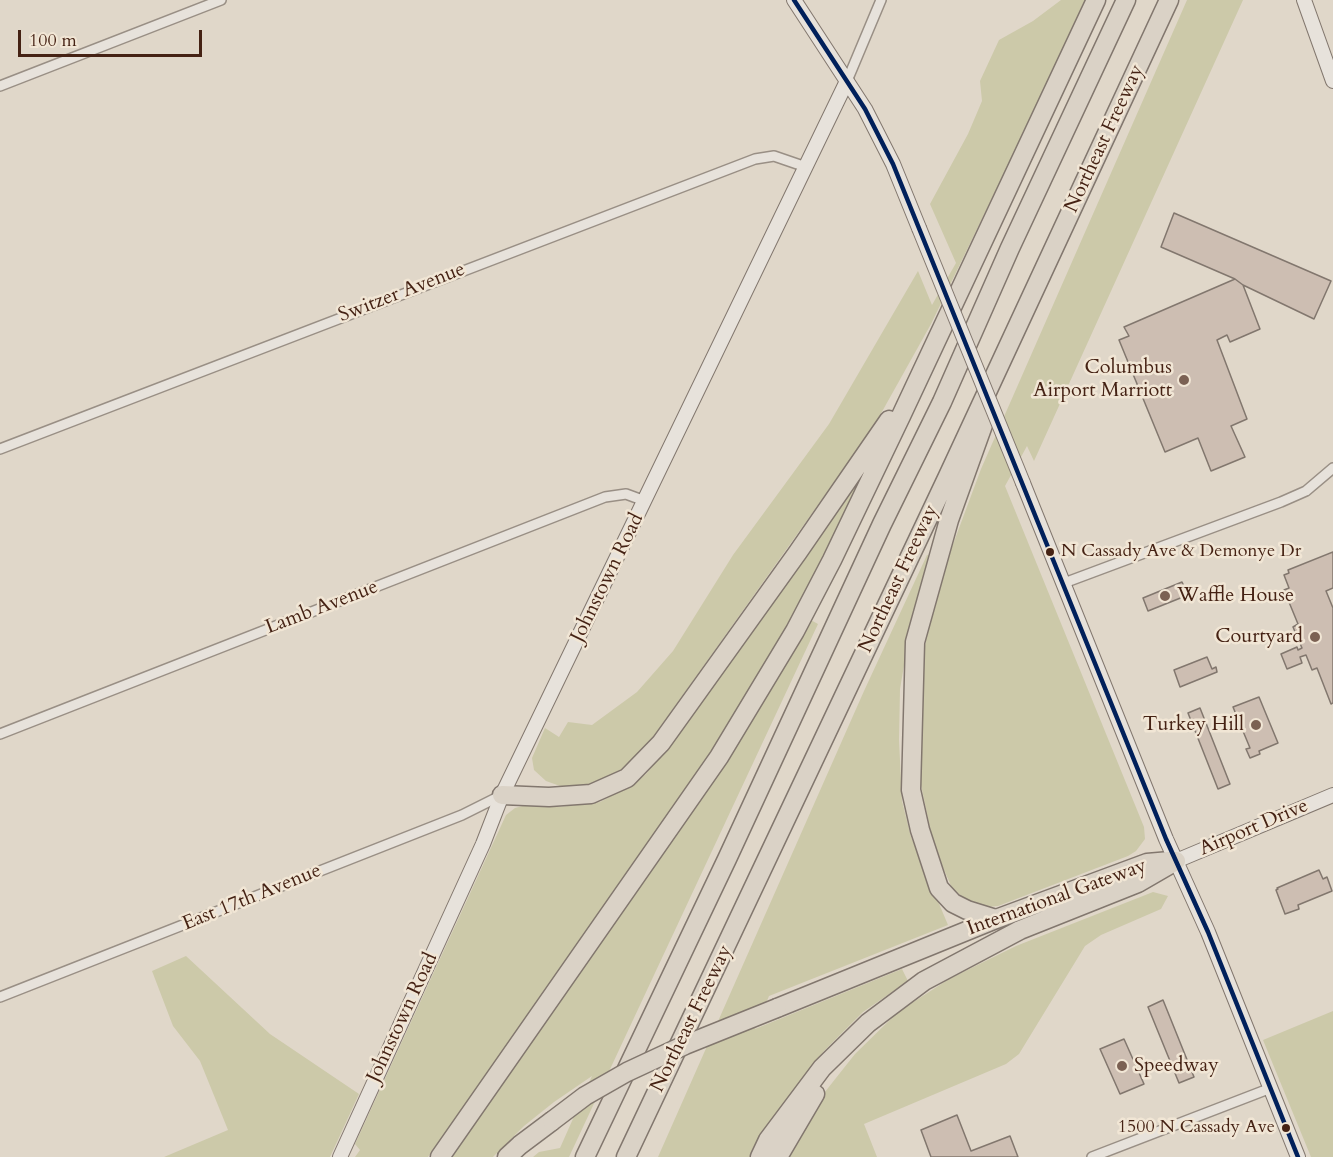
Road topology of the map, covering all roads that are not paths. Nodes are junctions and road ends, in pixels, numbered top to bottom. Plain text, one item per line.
1 (220, 0) edge
2 (794, 0) edge
3 (881, 0) edge
4 (1096, 0) edge
5 (1126, 0) edge
6 (1169, 0) edge
7 (1304, 0) edge
8 (847, 81) junction
9 (1333, 81) edge
10 (0, 87) edge
11 (806, 167) junction
12 (1011, 338) junction
13 (921, 371) junction
14 (0, 449) edge
15 (1333, 468) edge
16 (645, 501) junction
17 (1064, 583) junction
18 (0, 734) edge
19 (502, 795) junction
20 (1333, 795) edge
21 (1176, 861) junction
22 (996, 919) junction
23 (0, 997) edge
24 (868, 1023) junction
25 (671, 1063) junction
26 (1271, 1088) junction
27 (552, 1121) junction
28 (339, 1157) edge
29 (440, 1157) edge
30 (507, 1157) edge
31 (521, 1157) edge
32 (585, 1157) edge
33 (626, 1157) edge
34 (640, 1157) edge
35 (760, 1157) edge
36 (778, 1157) edge
37 (1092, 1157) edge
38 (1298, 1157) edge

1 - 10 street
2 - 8 main road
3 - 8 street, Johnstown Road
4 - 13 highway
5 - 32 highway, Northeast Freeway
6 - 12 highway, Northeast Freeway
7 - 9 main road
8 - 11 main road, Johnstown Road
8 - 17 main road, bridge
11 - 14 street, Switzer Avenue
11 - 16 main road, Johnstown Road
12 - 22 highway
12 - 25 highway, Northeast Freeway
13 - 19 highway
13 - 29 highway
15 - 17 street
16 - 18 street, Lamb Avenue
16 - 19 main road, Johnstown Road
17 - 21 main road
19 - 23 street, East 17th Avenue
19 - 28 main road, Johnstown Road
20 - 21 main road, Airport Drive
21 - 22 highway, International Gateway
21 - 24 highway, International Gateway
21 - 26 main road
22 - 27 highway, International Gateway, bridge
24 - 35 highway, International Gateway
24 - 36 highway
25 - 33 highway, Northeast Freeway
25 - 34 highway
26 - 37 street
26 - 38 main road
27 - 30 highway, International Gateway
27 - 31 highway

